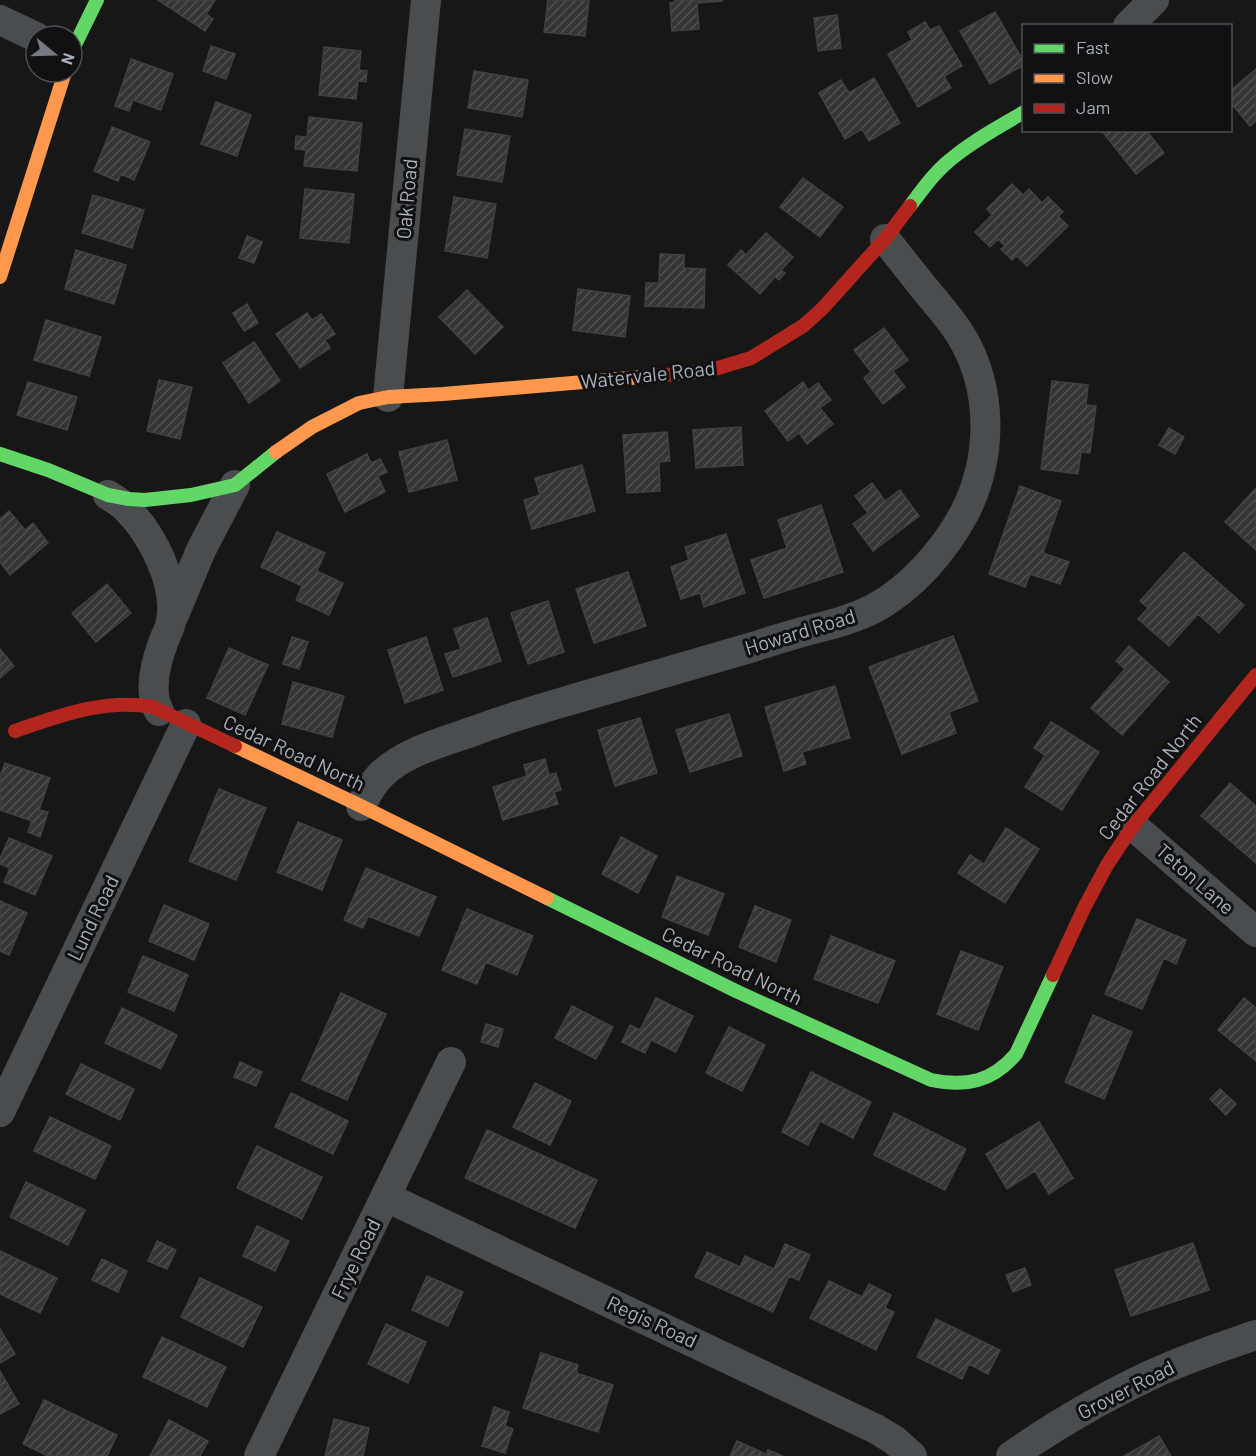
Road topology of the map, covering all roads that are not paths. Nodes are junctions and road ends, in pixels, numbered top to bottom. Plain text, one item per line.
1 (97, 0) edge
2 (426, 0) edge
3 (1154, 0) edge
4 (0, 20) edge
5 (1130, 24) edge
6 (84, 27) edge
7 (24, 31) edge
8 (61, 84) edge
9 (1022, 113) edge
10 (885, 239) junction
11 (0, 276) edge
12 (388, 397) junction
13 (0, 454) edge
14 (235, 485) junction
15 (108, 495) junction
16 (171, 621) junction
17 (1256, 675) edge
18 (159, 711) junction
19 (186, 724) junction
20 (15, 731) dead end
21 (361, 806) junction
22 (1133, 826) junction
23 (1256, 932) edge
24 (451, 1062) dead end
25 (0, 1112) edge
26 (386, 1197) junction
27 (1252, 1336) edge
28 (259, 1456) edge
29 (912, 1456) edge
30 (1011, 1456) edge

1 - 6 street
2 - 12 street, Oak Road
3 - 5 street
4 - 7 street
8 - 11 street
9 - 10 street, Watervale Road
10 - 12 street, Watervale Road
10 - 21 street, Howard Road
12 - 14 street, Watervale Road
13 - 15 street, Watervale Road
14 - 15 street, Watervale Road
14 - 16 street, Watervale Road
15 - 16 street
16 - 18 street
17 - 22 street, Cedar Road North
18 - 19 street, Cedar Road North
18 - 20 street, Cedar Road North
19 - 21 street, Cedar Road North
19 - 25 street, Lund Road
21 - 22 street, Cedar Road North
22 - 23 street, Teton Lane
24 - 26 street, Frye Road
26 - 28 street, Frye Road
26 - 29 street, Regis Road
27 - 30 street, Grover Road

